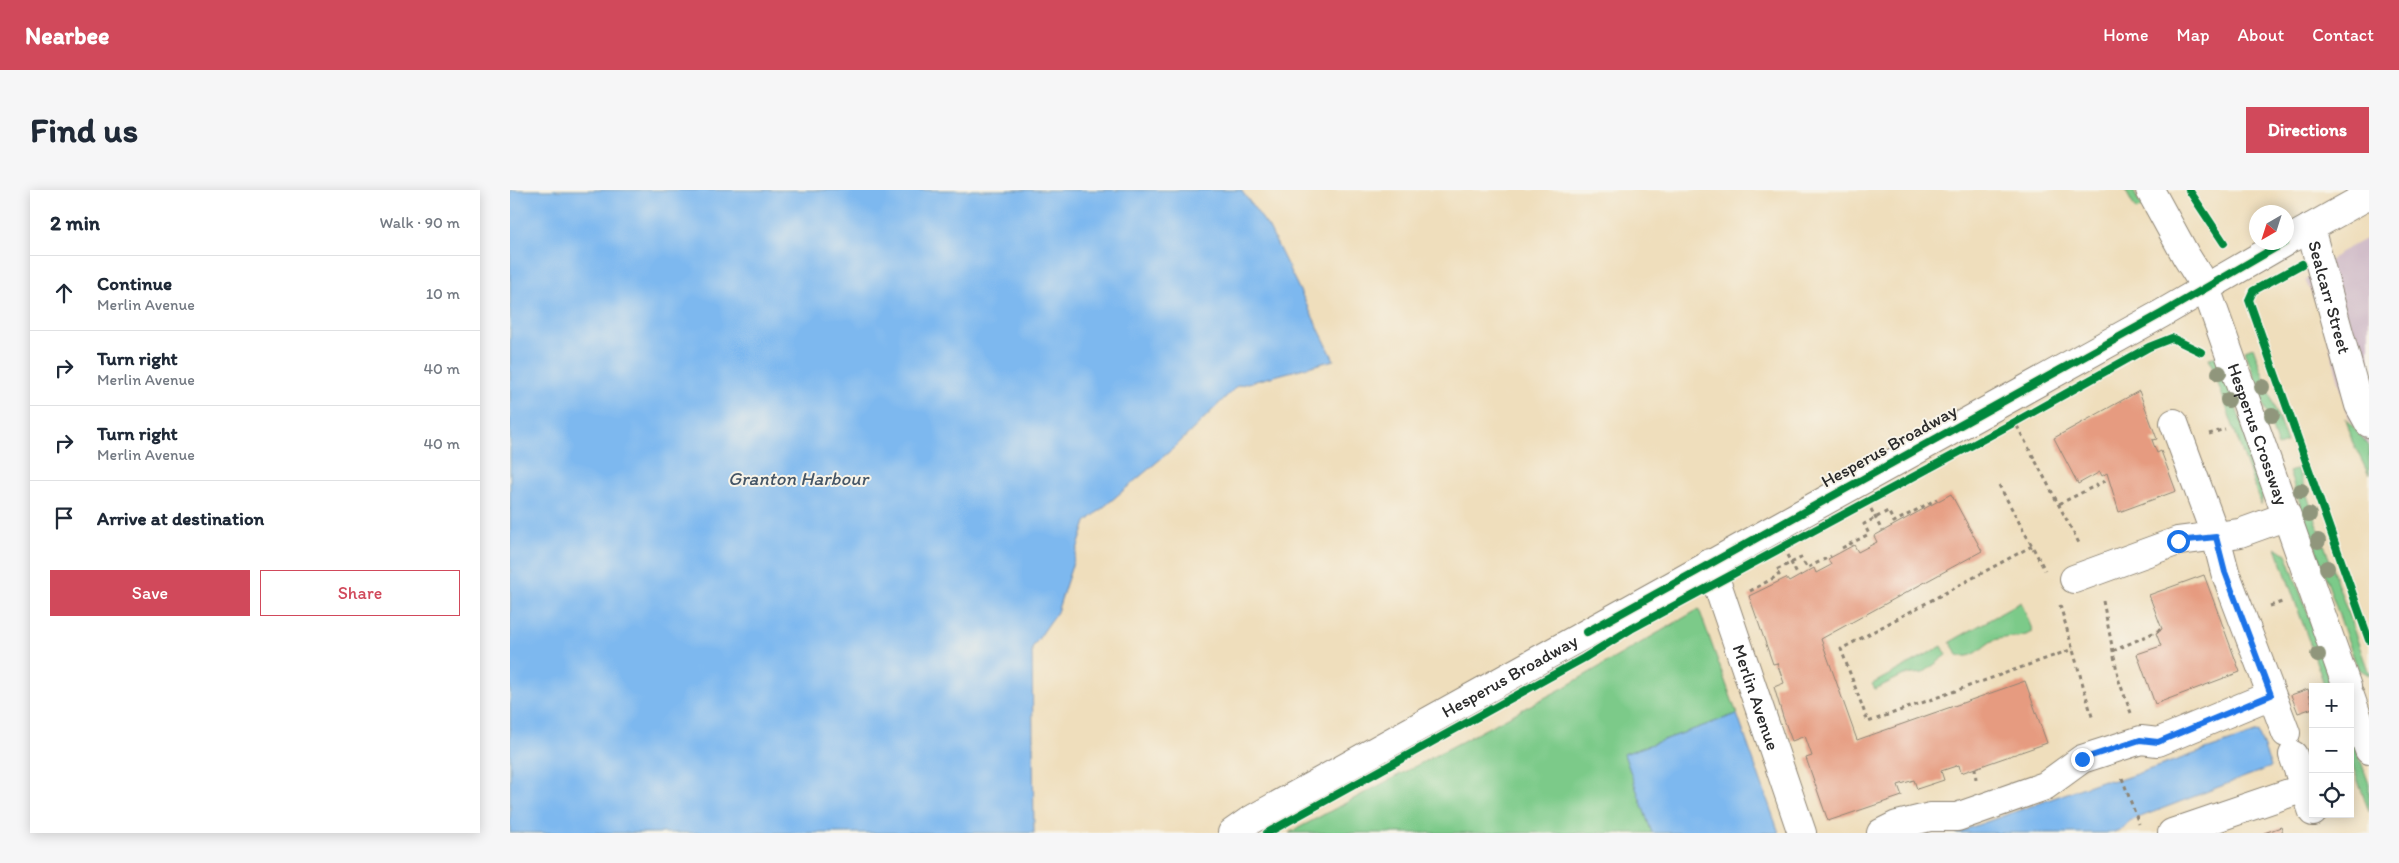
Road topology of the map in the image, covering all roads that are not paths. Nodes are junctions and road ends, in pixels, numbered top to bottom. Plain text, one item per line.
1 (2150, 190) edge
2 (2369, 195) edge
3 (2310, 228) junction
4 (2294, 237) edge
5 (2272, 250) edge
6 (2206, 288) junction
7 (2174, 423) dead end
8 (2369, 423) edge
9 (2287, 516) junction
10 (2216, 537) junction
11 (1710, 564) junction
12 (2074, 578) dead end
13 (2271, 695) junction
14 (2355, 700) edge
15 (2369, 750) edge
16 (2309, 802) edge
17 (2309, 805) edge
18 (2315, 818) edge
19 (1232, 833) edge
20 (1802, 833) edge
21 (1881, 833) edge
22 (2172, 833) edge
23 (2320, 833) edge

1 - 6 street, Hesperus Crossway
2 - 3 street, Hesperus Broadway
3 - 4 street, Hesperus Broadway
3 - 8 street, Sealcarr Street
5 - 6 street, Hesperus Broadway
6 - 9 street, Hesperus Crossway
6 - 11 street, Hesperus Broadway
7 - 10 street
9 - 10 street
9 - 14 street, Hesperus Crossway
10 - 12 street
10 - 13 street
11 - 19 street, Hesperus Broadway
11 - 20 street, Merlin Avenue
13 - 16 street
13 - 21 street
14 - 15 street, Hesperus Crossway
17 - 22 street
18 - 23 street

